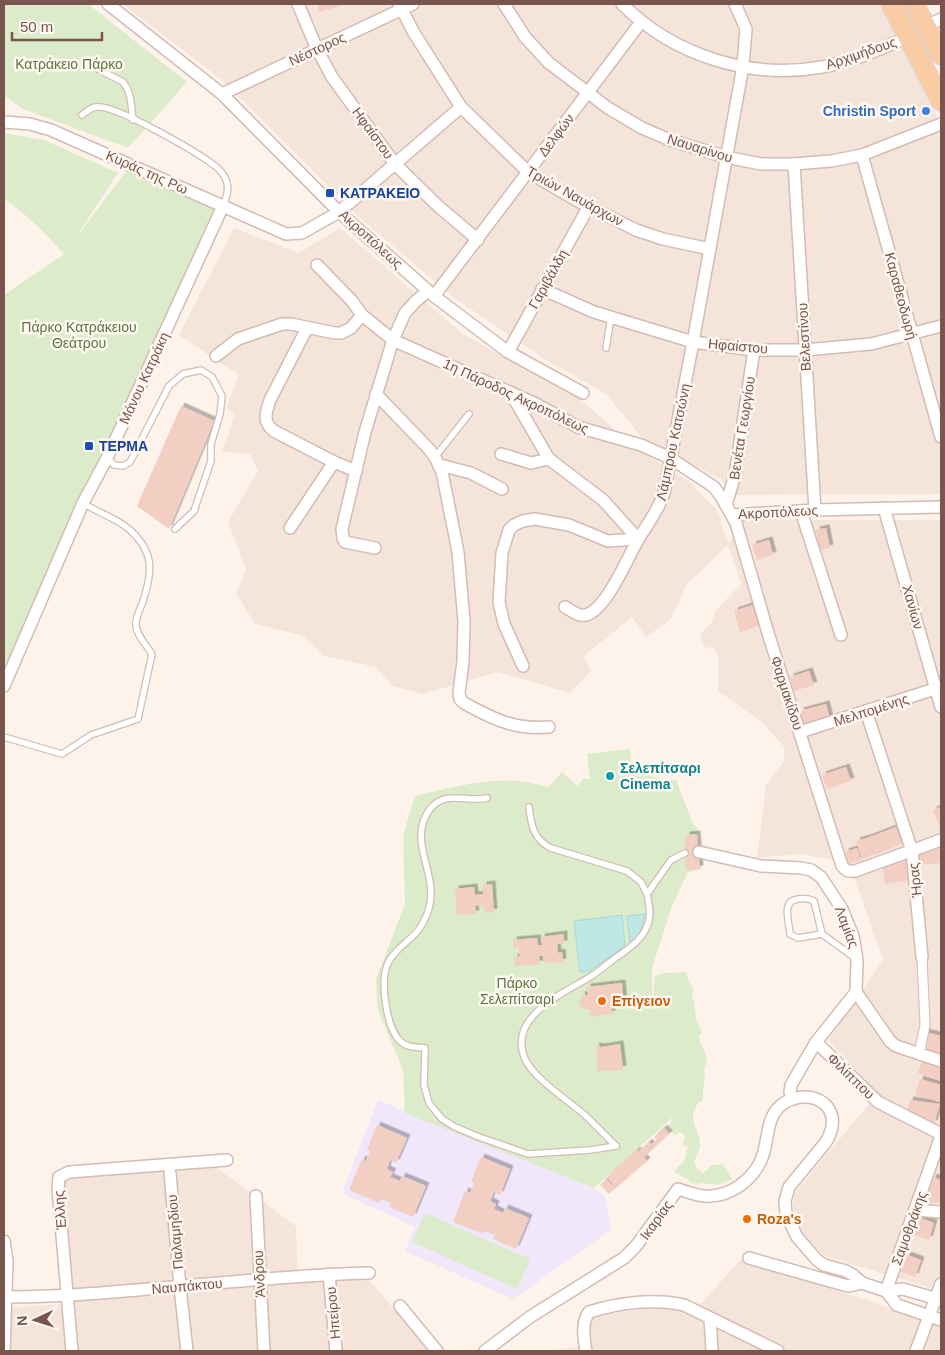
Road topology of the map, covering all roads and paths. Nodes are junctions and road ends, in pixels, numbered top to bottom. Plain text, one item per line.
1 (108, 4) edge
2 (298, 4) edge
3 (413, 4) edge
4 (504, 4) edge
5 (622, 4) edge
6 (735, 4) edge
7 (891, 4) edge
8 (914, 4) edge
9 (400, 6) edge
10 (642, 22) junction
11 (934, 22) edge
12 (908, 37) junction
13 (316, 49) junction
14 (941, 55) edge
15 (743, 66) junction
16 (94, 67) dead end
17 (588, 93) junction
18 (222, 94) junction
19 (941, 101) edge
20 (462, 108) junction
21 (82, 115) dead end
22 (133, 120) junction
23 (4, 122) edge
24 (941, 124) edge
25 (862, 155) junction
26 (726, 157) junction
27 (395, 164) junction
28 (794, 164) junction
29 (528, 172) junction
30 (223, 206) junction
31 (589, 206) junction
32 (339, 212) junction
33 (478, 240) junction
34 (710, 250) junction
35 (316, 265) dead end
36 (542, 289) junction
37 (431, 293) junction
38 (362, 315) junction
39 (611, 317) junction
40 (941, 326) edge
41 (307, 328) junction
42 (912, 334) junction
43 (393, 340) junction
44 (694, 342) junction
45 (606, 348) dead end
46 (754, 350) junction
47 (805, 350) junction
48 (508, 352) junction
49 (216, 356) dead end
50 (510, 392) junction
51 (583, 393) dead end
52 (376, 394) junction
53 (469, 414) dead end
54 (941, 437) edge
55 (641, 446) joint
56 (501, 454) dead end
57 (107, 458) junction
58 (670, 458) junction
59 (549, 459) junction
60 (437, 461) junction
61 (334, 462) junction
62 (356, 471) junction
63 (502, 489) dead end
64 (83, 503) junction
65 (884, 508) junction
66 (941, 508) edge
67 (729, 510) junction
68 (815, 510) junction
69 (801, 511) junction
70 (290, 528) dead end
71 (175, 529) dead end
72 (638, 539) junction
73 (375, 548) dead end
74 (565, 606) dead end
75 (842, 635) dead end
76 (523, 666) dead end
77 (4, 686) edge
78 (939, 688) edge
79 (941, 707) edge
80 (866, 712) junction
81 (549, 727) dead end
82 (800, 732) junction
83 (4, 737) edge
84 (487, 798) dead end
85 (529, 807) dead end
86 (941, 840) edge
87 (912, 851) junction
88 (699, 852) dead end
89 (685, 853) dead end
90 (647, 894) junction
91 (822, 934) junction
92 (922, 957) joint
93 (857, 960) junction
94 (856, 992) junction
95 (816, 1042) junction
96 (919, 1054) junction
97 (941, 1062) edge
98 (792, 1099) junction
99 (941, 1135) edge
100 (227, 1160) dead end
101 (170, 1173) dead end
102 (256, 1196) dead end
103 (916, 1210) junction
104 (941, 1212) edge
105 (4, 1241) edge
106 (749, 1258) dead end
107 (369, 1273) dead end
108 (329, 1274) junction
109 (259, 1279) junction
110 (862, 1283) junction
111 (941, 1284) edge
112 (180, 1288) junction
113 (886, 1291) junction
114 (66, 1295) junction
115 (5, 1297) edge
116 (939, 1299) edge
117 (400, 1306) dead end
118 (929, 1316) junction
119 (710, 1319) junction
120 (941, 1320) edge
121 (4, 1351) edge
122 (72, 1351) edge
123 (187, 1351) edge
124 (264, 1351) edge
125 (336, 1351) edge
126 (437, 1351) edge
127 (485, 1351) edge
128 (586, 1351) edge
129 (712, 1351) edge
130 (778, 1351) edge
131 (916, 1351) edge

1 - 18 street, Ακροπόλεως
2 - 13 street, Ηφαίστου
3 - 9 street, Νέστορος
4 - 17 street, Ναυαρίνου
5 - 10 street, Αρχιμήδους
6 - 15 street, Λάμπρου Κατσώνη
7 - 12 main road
8 - 11 main road
9 - 13 street, Νέστορος
9 - 20 street, Τριών Ναυάρχων
10 - 15 street, Αρχιμήδους
10 - 17 street, Δελφών
11 - 14 main road
12 - 15 street, Αρχιμήδους
12 - 19 main road
13 - 18 street, Νέστορος
13 - 27 street, Ηφαίστου
15 - 26 street, Λάμπρου Κατσώνη
16 - 22 lane
17 - 26 street, Ναυαρίνου
17 - 29 street, Δελφών
18 - 32 street, Ακροπόλεως
20 - 27 street
20 - 29 street, Τριών Ναυάρχων
21 - 22 lane
22 - 30 lane
23 - 30 street, Κυράς της Ρω
24 - 25 street, Ναυαρίνου
25 - 28 street, Ναυαρίνου
25 - 42 street, Καραθεοδωρή
26 - 28 street, Ναυαρίνου
26 - 34 street, Λάμπρου Κατσώνη
27 - 32 street
27 - 33 street, Ηφαίστου
28 - 47 street, Βελεστίνου
29 - 31 street, Τριών Ναυάρχων
29 - 33 street, Δελφών
30 - 32 street, Κυράς της Ρω
30 - 57 street, Μάνου Κατράκη
31 - 34 street, Τριών Ναυάρχων
31 - 36 street, Γαριβάλδη
32 - 37 street, Ακροπόλεως
33 - 37 street, Δελφών
34 - 44 street, Λάμπρου Κατσώνη
35 - 38 street, 1η Πάροδος Ακροπόλεως
36 - 39 street, Ηφαίστου
36 - 48 street, Γαριβάλδη
37 - 43 street, Δελφών
37 - 48 street, Ακροπόλεως
38 - 41 street
38 - 43 street, 1η Πάροδος Ακροπόλεως
39 - 44 street, Ηφαίστου
39 - 45 lane
40 - 42 street, Ηφαίστου
41 - 49 street
41 - 61 street
42 - 47 street, Ηφαίστου
42 - 54 street, Καραθεοδωρή
43 - 50 street, 1η Πάροδος Ακροπόλεως
43 - 52 street, Δελφών
44 - 46 street, Ηφαίστου
44 - 58 street, Λάμπρου Κατσώνη
46 - 47 street, Ηφαίστου
46 - 67 street, Βενέτα Γεωργίου
47 - 68 street, Βελεστίνου
48 - 51 street, Ακροπόλεως
50 - 55 street, 1η Πάροδος Ακροπόλεως
50 - 59 street
52 - 60 street
52 - 62 street, Δελφών
53 - 60 lane
55 - 58 street, Ακροπόλεως
56 - 59 street
57 - 64 street, Μάνου Κατράκη
57 - 71 lane
58 - 67 street, Ακροπόλεως
58 - 72 street, Λάμπρου Κατσώνη
59 - 72 street
60 - 63 street
60 - 81 street
61 - 62 street
61 - 70 street
62 - 73 street, Δελφών
64 - 77 street, Μάνου Κατράκη
64 - 83 lane
65 - 66 street, Ακροπόλεως
65 - 68 street, Ακροπόλεως
65 - 78 street, Χανίων
67 - 69 street, Ακροπόλεως
67 - 82 street, Φαρμακίδου
68 - 69 street, Ακροπόλεως
69 - 75 street
72 - 74 street, Λάμπρου Κατσώνη
72 - 76 street
78 - 79 street, Χανίων
78 - 80 street, Μελπομένης
80 - 82 street, Μελπομένης
80 - 87 street, Ήρας
82 - 87 street, Φαρμακίδου
84 - 90 lane
85 - 90 lane
86 - 87 street
87 - 92 street, Ήρας
88 - 93 street, Λαμίας
89 - 90 lane
91 - 91 lane
91 - 93 lane
92 - 96 street, Ήρας
93 - 94 street, Λαμίας
94 - 95 street
94 - 96 street
95 - 98 street
95 - 99 street, Φιλίππου
96 - 97 street
98 - 110 street
98 - 127 street, Ικαρίας
99 - 103 street, Σαμοθράκης
100 - 114 street, Έλλης
101 - 112 street, Παλαμηδίου
102 - 109 street, Άνδρου
103 - 104 street
103 - 113 street, Σαμοθράκης
105 - 115 street
106 - 110 street
107 - 108 street, Ναυπάκτου
108 - 109 street, Ναυπάκτου
108 - 125 street, Ηπείρου
109 - 112 street, Ναυπάκτου
109 - 124 street, Άνδρου
110 - 113 street
111 - 116 street
112 - 114 street, Ναυπάκτου
112 - 123 street, Παλαμηδίου
113 - 116 street
113 - 118 street
114 - 115 street, Ναυπάκτου
114 - 122 street, Έλλης
115 - 121 street
116 - 118 street
117 - 126 street
118 - 120 street
118 - 131 street
119 - 128 street
119 - 129 street
119 - 130 street

